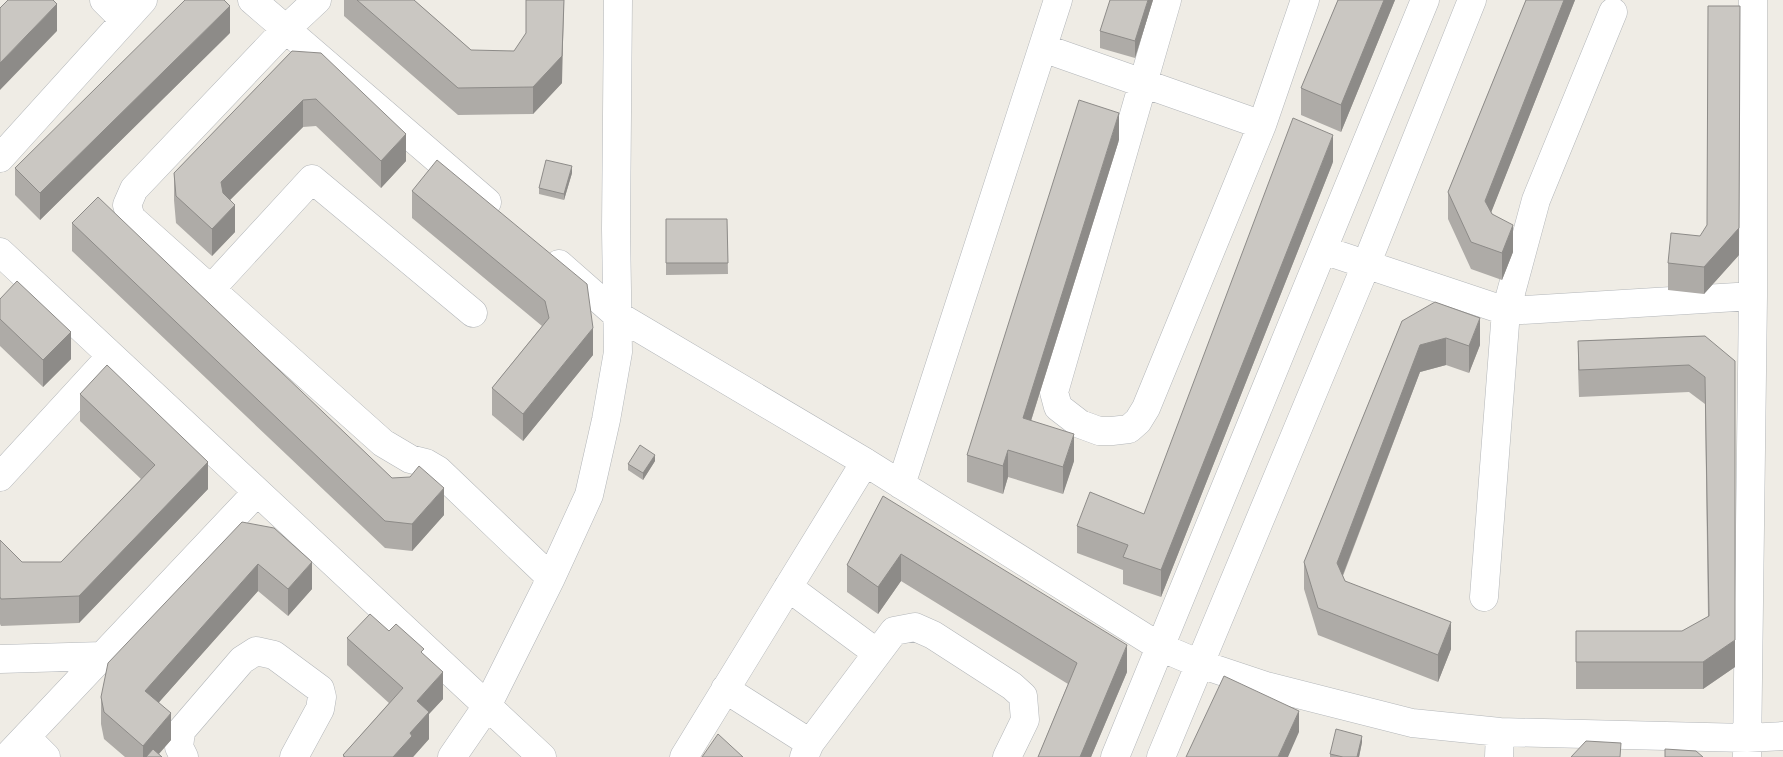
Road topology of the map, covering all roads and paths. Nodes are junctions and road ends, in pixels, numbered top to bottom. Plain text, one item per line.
1 (104, 0) edge
2 (143, 0) edge
3 (317, 0) edge
4 (618, 0) edge
5 (1058, 0) edge
6 (1168, 0) edge
7 (1305, 0) edge
8 (1425, 0) edge
9 (1472, 0) edge
10 (1753, 0) edge
11 (259, 3) edge
12 (1612, 12) dead end
13 (124, 20) junction
14 (286, 29) junction
15 (1043, 48) junction
16 (1144, 83) junction
17 (1262, 125) junction
18 (0, 158) edge
19 (504, 217) edge
20 (542, 250) edge
21 (1323, 250) junction
22 (0, 252) edge
23 (1366, 265) junction
24 (210, 290) junction
25 (1754, 296) junction
26 (1506, 311) junction
27 (473, 313) dead end
28 (617, 315) junction
29 (111, 356) junction
30 (865, 462) junction
31 (0, 477) edge
32 (901, 485) junction
33 (257, 492) junction
34 (551, 578) junction
35 (788, 587) junction
36 (1484, 597) dead end
37 (1160, 647) junction
38 (877, 653) junction
39 (103, 656) junction
40 (0, 660) edge
41 (1200, 664) junction
42 (725, 689) junction
43 (487, 706) junction
44 (1783, 736) edge
45 (26, 737) junction
46 (1500, 744) edge
47 (1747, 748) edge
48 (807, 750) edge
49 (7, 757) edge
50 (46, 757) edge
51 (184, 757) edge
52 (294, 757) edge
53 (452, 757) edge
54 (542, 757) edge
55 (684, 757) edge
56 (1007, 757) edge
57 (1115, 757) edge
58 (1161, 757) edge

1 - 13 street
2 - 13 street
3 - 14 street
4 - 28 street
5 - 15 street
6 - 16 street
7 - 17 street
8 - 21 street
9 - 23 street
10 - 25 street
11 - 14 street
12 - 26 street
13 - 18 street
14 - 19 street
14 - 24 street
15 - 16 street
15 - 32 street
16 - 17 street
16 - 17 street
20 - 28 street
21 - 23 street
21 - 37 street
22 - 29 street
23 - 26 street
23 - 41 street
24 - 27 street
24 - 34 street
25 - 26 street
25 - 47 street
26 - 36 street
28 - 30 street
28 - 34 street
29 - 31 street
29 - 33 street
30 - 32 street
30 - 35 street
32 - 37 street
33 - 39 street
33 - 43 street
34 - 43 street
35 - 38 street
35 - 42 street
37 - 41 street
37 - 57 street
38 - 48 street
38 - 56 street
39 - 40 street
39 - 45 street
41 - 46 street
41 - 58 street
42 - 48 street
42 - 55 street
43 - 53 street
43 - 54 street
44 - 47 street
45 - 49 street
45 - 50 street
46 - 47 street
51 - 52 street

